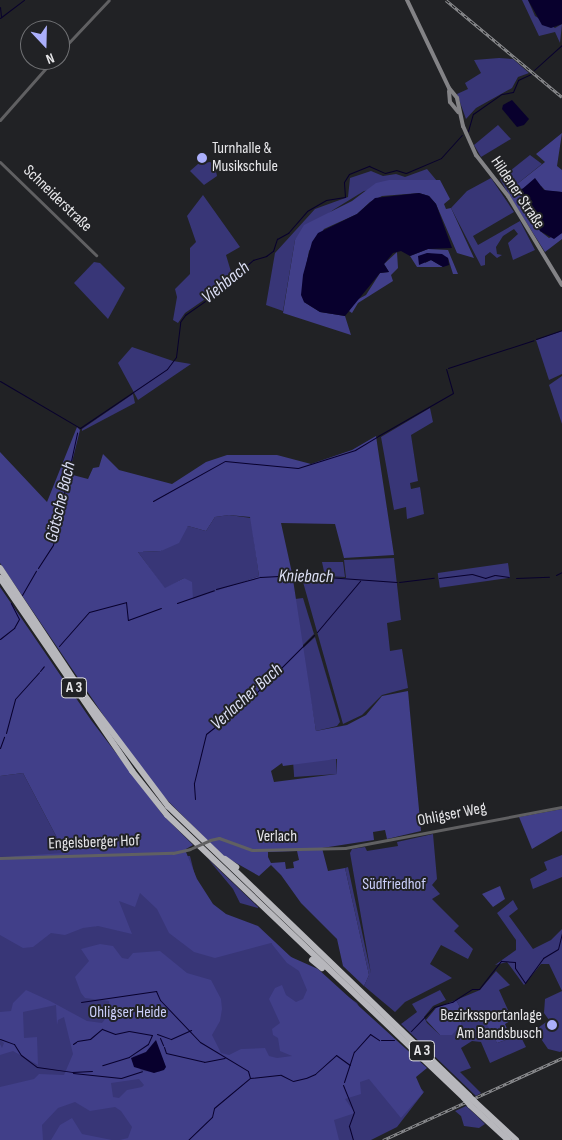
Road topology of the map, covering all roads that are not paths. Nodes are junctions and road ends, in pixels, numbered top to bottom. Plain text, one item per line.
1 (109, 0) edge
2 (407, 0) edge
3 (70, 41) edge
4 (44, 70) edge
5 (0, 120) edge
6 (0, 162) edge
7 (96, 255) dead end
8 (562, 286) edge
9 (0, 568) edge
10 (0, 578) edge
11 (562, 807) edge
12 (192, 841) junction
13 (208, 843) junction
14 (346, 848) joint
15 (202, 853) dead end
16 (0, 858) edge
17 (236, 867) dead end
18 (312, 960) dead end
19 (343, 968) dead end
20 (338, 978) junction
21 (360, 992) junction
22 (390, 1024) junction
23 (492, 1121) junction
24 (508, 1140) edge
25 (516, 1140) edge

1 - 3 street
2 - 8 main road, Hildener Straße
4 - 5 street
6 - 7 street, Schneiderstraße
9 - 13 highway, A 3
10 - 12 highway, A 3
11 - 14 street, Ohligser Weg
12 - 15 highway
12 - 20 highway, A 3
13 - 14 street, Verlach
13 - 16 street, Engelsberger Hof, bridge
13 - 17 highway
13 - 21 highway, A 3
18 - 20 highway
19 - 21 highway
20 - 22 highway, A 3
21 - 22 highway, A 3
22 - 23 highway, A 3, bridge
23 - 24 highway, A 3
23 - 25 highway, A 3

